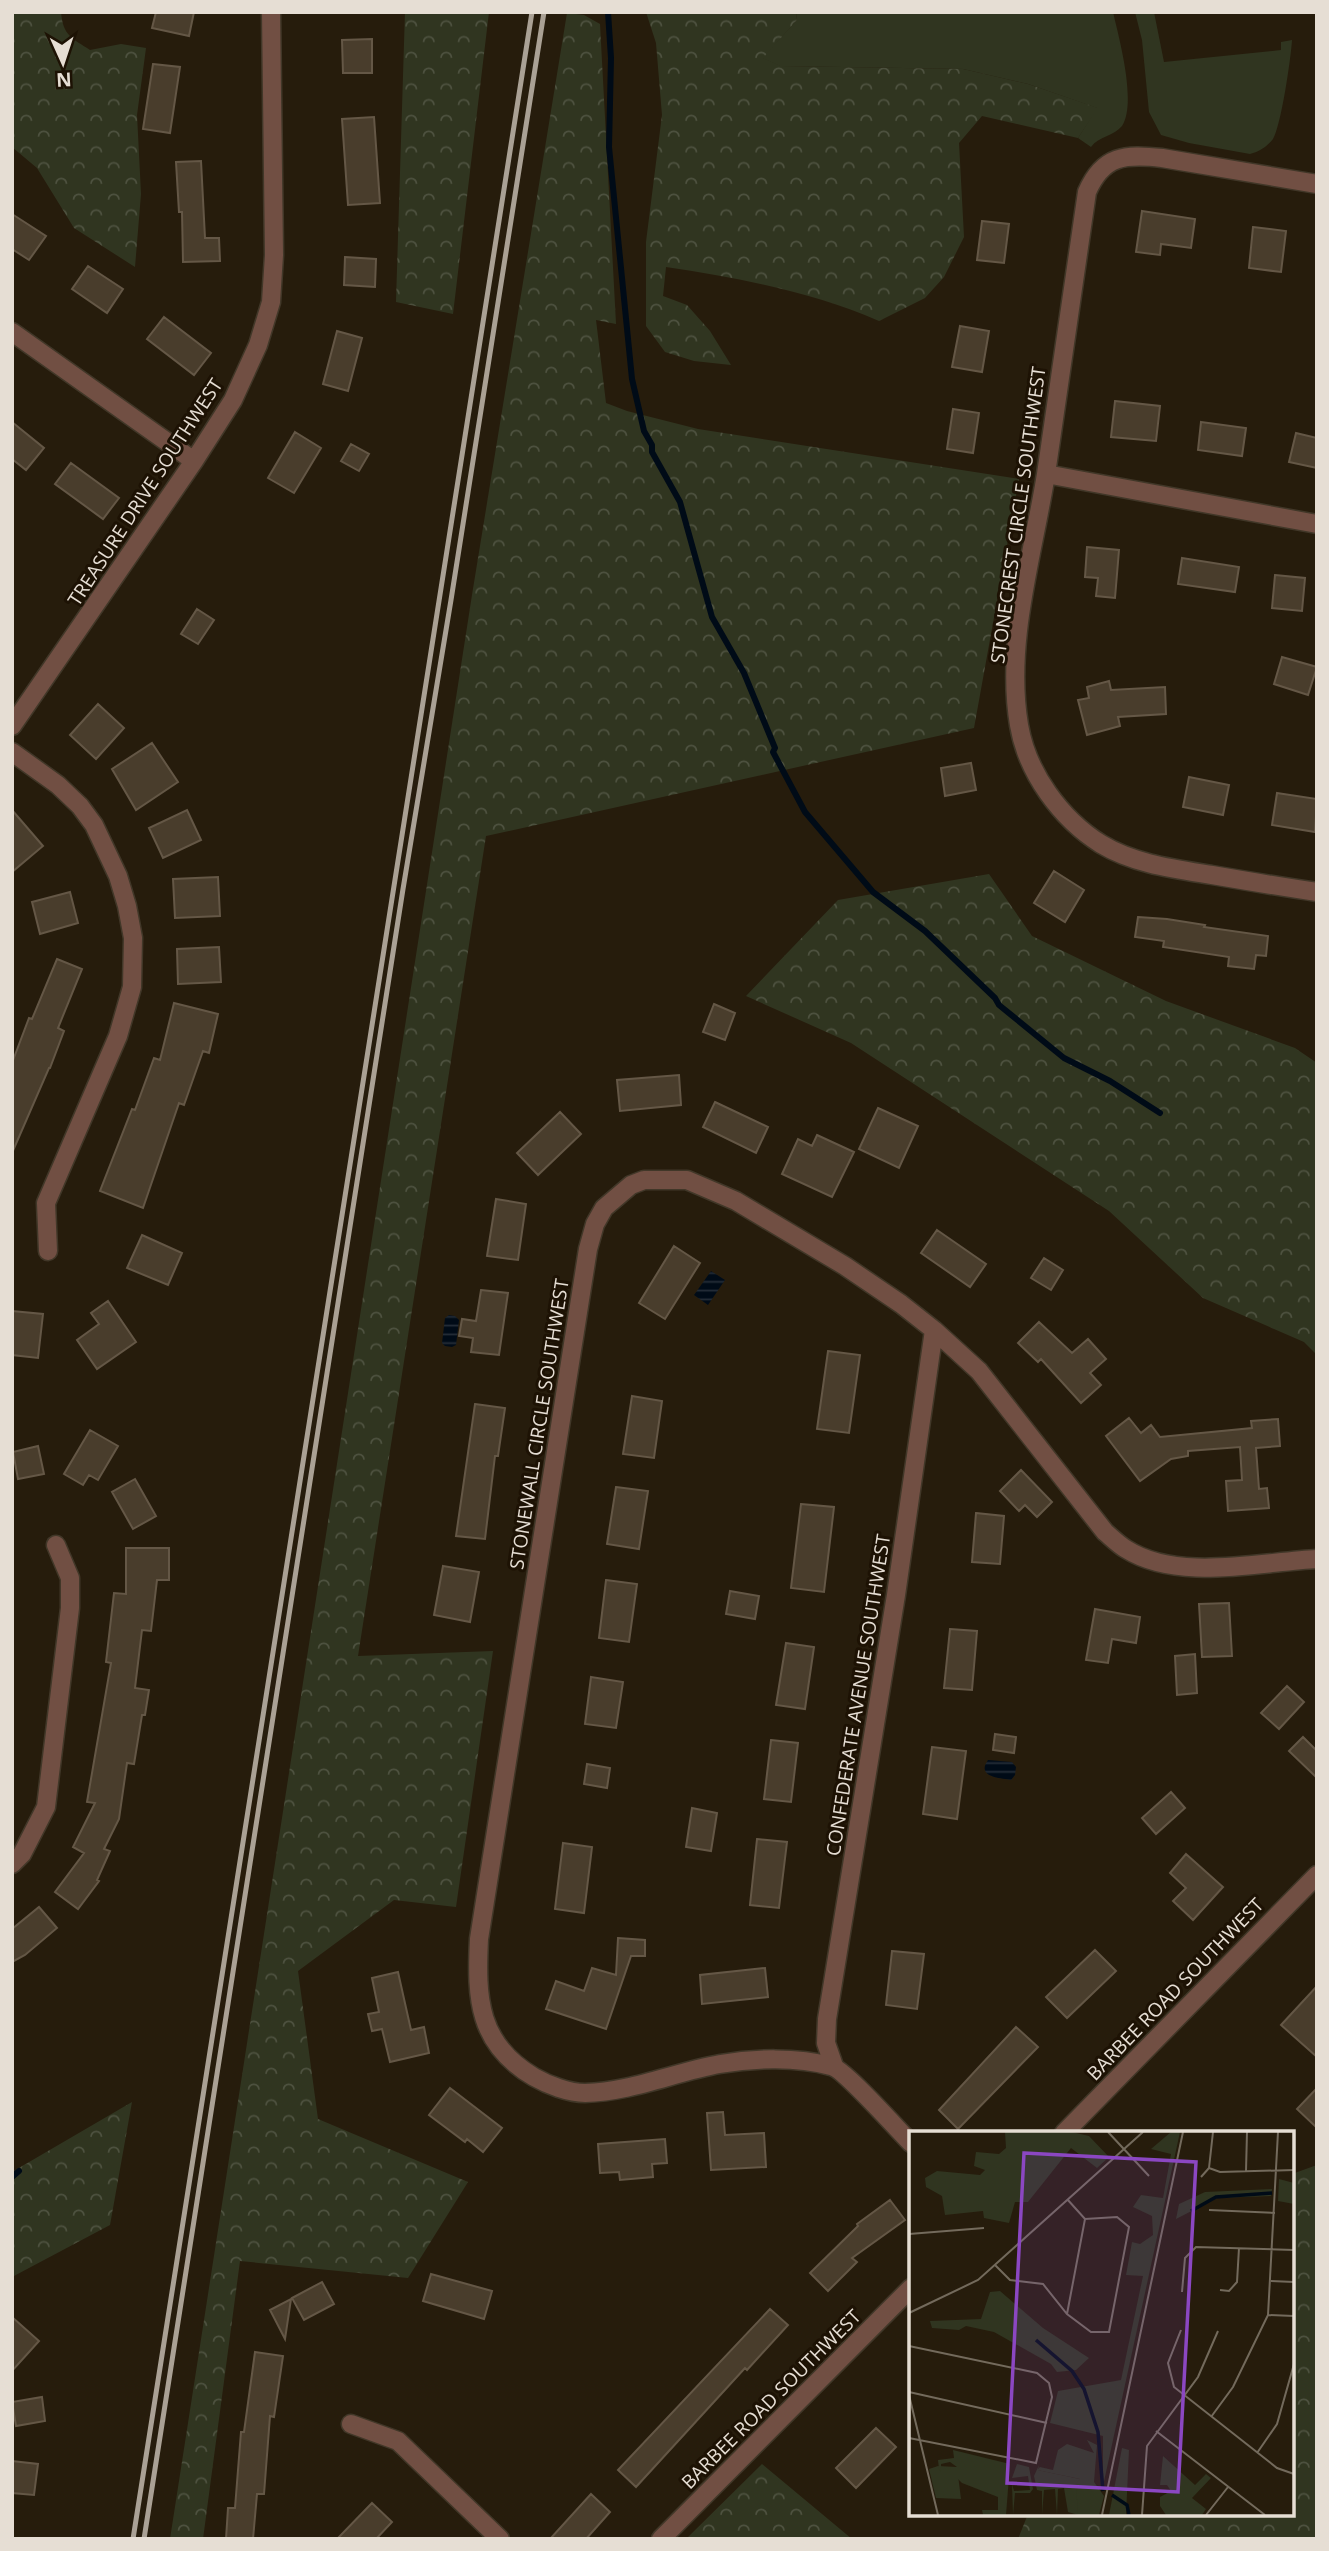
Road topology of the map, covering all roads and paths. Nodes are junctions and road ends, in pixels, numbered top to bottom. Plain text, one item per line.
1 (271, 12) edge
2 (1317, 184) edge
3 (12, 332) edge
4 (194, 461) junction
5 (1046, 474) junction
6 (1317, 524) edge
7 (12, 726) edge
8 (12, 752) edge
9 (1317, 892) edge
10 (48, 1251) dead end
11 (934, 1330) junction
12 (56, 1545) dead end
13 (1317, 1559) edge
14 (12, 1864) edge
15 (1317, 1875) edge
16 (834, 2066) junction
17 (1066, 2131) edge
18 (909, 2141) edge
19 (909, 2290) edge
20 (351, 2424) dead end
21 (500, 2539) edge
22 (661, 2539) edge

1 - 4 street, TREASURE DRIVE SOUTHWEST
2 - 5 street, STONECREST CIRCLE SOUTHWEST
3 - 4 street
4 - 7 street, TREASURE DRIVE SOUTHWEST
5 - 6 street
5 - 9 street, STONECREST CIRCLE SOUTHWEST
8 - 10 street
11 - 13 street, STONEWALL CIRCLE SOUTHWEST
11 - 16 street, CONFEDERATE AVENUE SOUTHWEST
11 - 16 street, STONEWALL CIRCLE SOUTHWEST
12 - 14 street
15 - 17 street, BARBEE ROAD SOUTHWEST
16 - 18 street
19 - 22 street, BARBEE ROAD SOUTHWEST
20 - 21 street

